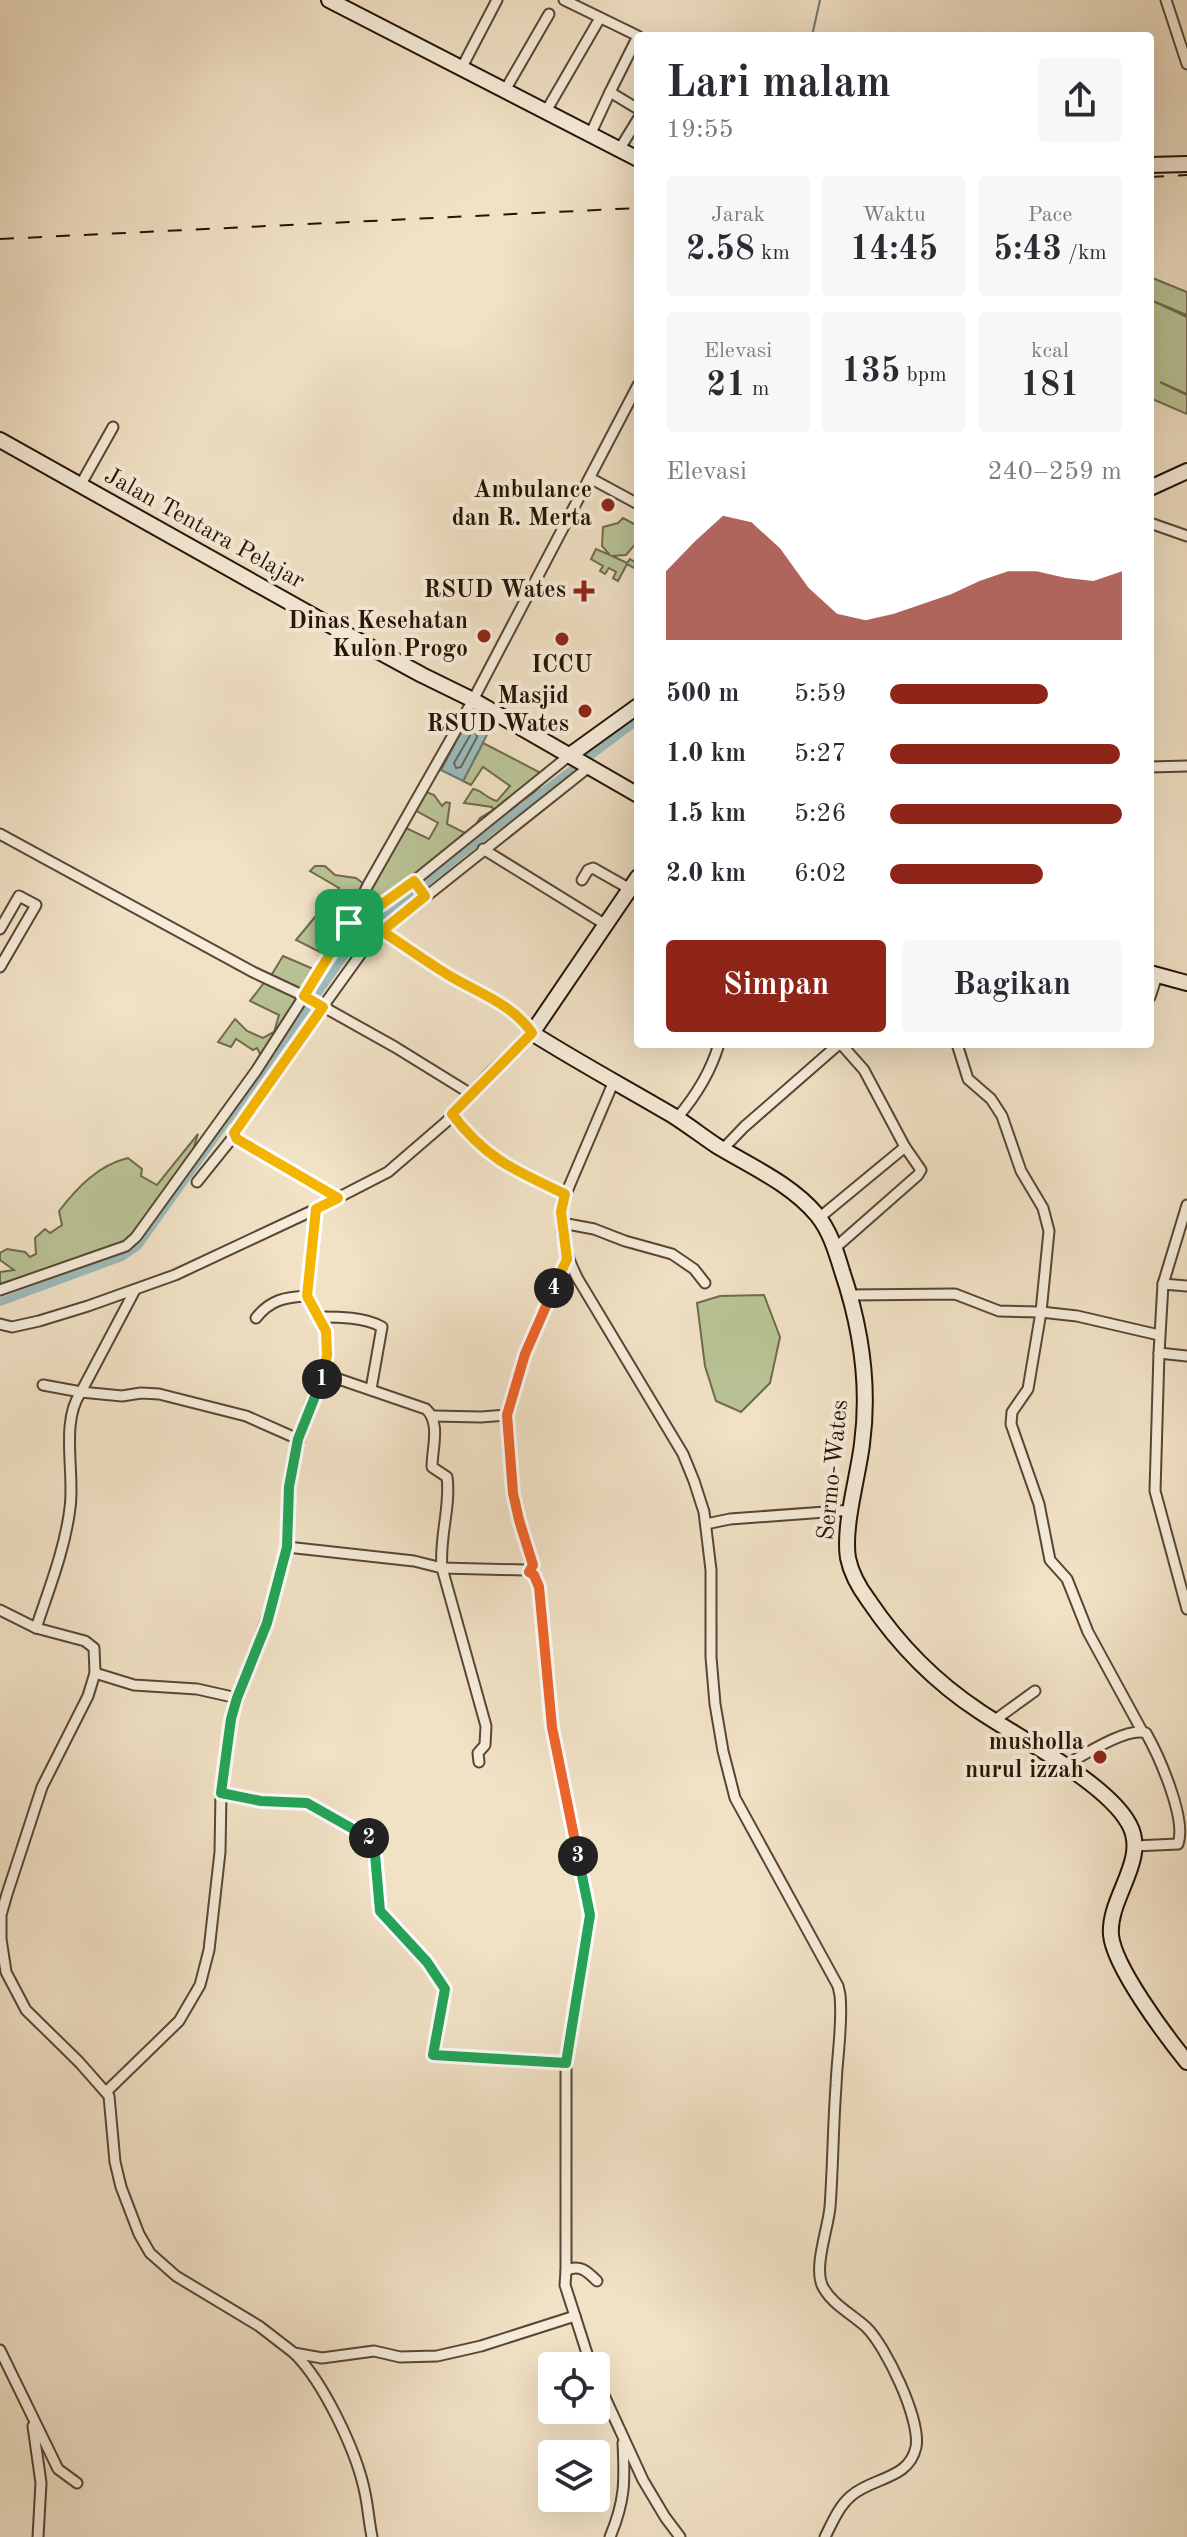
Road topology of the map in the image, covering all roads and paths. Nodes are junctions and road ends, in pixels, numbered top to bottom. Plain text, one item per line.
1 (329, 0) edge
2 (497, 0) edge
3 (564, 0) edge
4 (1166, 0) edge
5 (549, 14) dead end
6 (600, 18) junction
7 (634, 34) edge
8 (634, 44) edge
9 (1187, 64) edge
10 (461, 69) junction
11 (504, 92) junction
12 (610, 92) junction
13 (634, 107) edge
14 (545, 113) junction
15 (634, 126) edge
16 (590, 135) junction
17 (619, 150) junction
18 (634, 157) edge
19 (1187, 164) edge
20 (1154, 165) edge
21 (634, 393) edge
22 (113, 427) dead end
23 (0, 440) edge
24 (1187, 471) edge
25 (590, 478) junction
26 (81, 484) junction
27 (1154, 486) edge
28 (634, 502) edge
29 (1154, 524) edge
30 (1187, 536) edge
31 (473, 700) junction
32 (634, 710) edge
33 (580, 762) junction
34 (1187, 766) edge
35 (1154, 767) edge
36 (634, 793) edge
37 (492, 830) junction
38 (0, 834) edge
39 (483, 849) junction
40 (582, 880) dead end
41 (415, 883) junction
42 (634, 883) edge
43 (424, 895) junction
44 (349, 923) junction
45 (606, 925) junction
46 (0, 929) edge
47 (382, 931) junction
48 (0, 967) edge
49 (1154, 975) edge
50 (1187, 983) edge
51 (306, 998) junction
52 (321, 1006) junction
53 (532, 1033) junction
54 (718, 1048) edge
55 (835, 1048) edge
56 (844, 1048) edge
57 (958, 1048) edge
58 (614, 1081) junction
59 (471, 1094) junction
60 (452, 1114) junction
61 (677, 1118) junction
62 (234, 1136) junction
63 (905, 1147) junction
64 (723, 1149) junction
65 (197, 1182) dead end
66 (565, 1194) junction
67 (338, 1198) junction
68 (1187, 1205) edge
69 (316, 1209) junction
70 (819, 1218) junction
71 (562, 1223) junction
72 (835, 1248) junction
73 (567, 1259) junction
74 (705, 1283) dead end
75 (1163, 1284) junction
76 (1187, 1286) edge
77 (0, 1290) edge
78 (135, 1290) junction
79 (850, 1295) junction
80 (307, 1296) junction
81 (1041, 1312) junction
82 (319, 1317) junction
83 (256, 1318) dead end
84 (0, 1324) edge
85 (1159, 1335) junction
86 (1159, 1353) junction
87 (1187, 1356) edge
88 (324, 1374) junction
89 (43, 1385) dead end
90 (371, 1389) junction
91 (81, 1392) junction
92 (507, 1415) junction
93 (434, 1416) junction
94 (298, 1439) junction
95 (852, 1510) junction
96 (706, 1524) junction
97 (287, 1547) junction
98 (442, 1568) junction
99 (529, 1572) junction
100 (1187, 1609) edge
101 (0, 1610) edge
102 (36, 1628) junction
103 (95, 1673) junction
104 (1035, 1691) dead end
105 (237, 1698) junction
106 (995, 1720) junction
107 (1142, 1731) junction
108 (479, 1762) dead end
109 (1064, 1766) junction
110 (221, 1793) junction
111 (1134, 1846) junction
112 (2, 1955) edge
113 (1187, 2062) edge
114 (566, 2063) junction
115 (106, 2092) junction
116 (566, 2271) junction
117 (597, 2281) dead end
118 (575, 2316) junction
119 (0, 2350) edge
120 (587, 2352) edge
121 (294, 2353) junction
122 (610, 2410) edge
123 (32, 2415) junction
124 (623, 2440) junction
125 (77, 2483) dead end
126 (38, 2537) edge
127 (372, 2537) edge
128 (610, 2537) edge
129 (680, 2537) edge
130 (825, 2537) edge

1 - 10 main road
2 - 10 street
3 - 6 street
4 - 9 street
5 - 11 street
6 - 7 street
6 - 14 street
8 - 12 street
10 - 11 main road
11 - 14 main road
12 - 13 street
12 - 16 street
14 - 16 main road
15 - 17 street
16 - 17 main road
17 - 18 main road
19 - 20 main road
21 - 25 street
22 - 26 street
23 - 26 main road, Jalan Tentara Pelajar
24 - 27 main road
25 - 28 street
25 - 31 street
26 - 31 main road, Jalan Tentara Pelajar
29 - 30 street
31 - 33 main road, Jalan Tentara Pelajar
31 - 44 street
32 - 33 main road
33 - 36 main road, Jalan Tentara Pelajar
33 - 37 street
33 - 37 street
34 - 35 street
37 - 39 street
37 - 41 street
38 - 51 street
39 - 43 street
39 - 45 street
40 - 42 street
41 - 43 street
41 - 44 street
42 - 45 main road
43 - 47 street
44 - 51 street
45 - 53 main road
46 - 48 street
47 - 52 street
47 - 53 street
49 - 50 main road
51 - 52 street
51 - 77 street
52 - 59 street
52 - 62 street
53 - 58 main road, Sermo-Wates
53 - 59 street
54 - 61 street
55 - 64 street
56 - 63 street
57 - 81 street
58 - 61 main road, Sermo-Wates
58 - 66 street
59 - 60 street
60 - 66 street
60 - 67 street
61 - 64 main road, Sermo-Wates
62 - 65 street
62 - 67 street
63 - 70 street
63 - 72 street
64 - 70 main road, Sermo-Wates
66 - 71 street
67 - 69 street
68 - 75 street
69 - 78 street
69 - 80 street
70 - 72 main road, Sermo-Wates
71 - 73 street
71 - 74 street
72 - 79 main road, Sermo-Wates
73 - 92 street
73 - 96 street
75 - 76 street
75 - 85 street
78 - 84 street
78 - 91 street
79 - 81 street
79 - 95 main road, Sermo-Wates
80 - 82 street
80 - 83 street
81 - 85 street
81 - 107 street
82 - 88 street
82 - 90 street
85 - 86 street
86 - 87 street
86 - 100 street
88 - 90 street
88 - 94 street
89 - 91 street
90 - 93 street
91 - 94 street
91 - 102 street
92 - 93 street
92 - 99 street
93 - 98 street
94 - 97 street
95 - 96 street
95 - 106 main road, Sermo-Wates
96 - 130 street
97 - 98 street
97 - 105 street
98 - 99 street
98 - 108 street
99 - 114 street
101 - 102 street
102 - 103 street
103 - 105 street
103 - 112 street
104 - 106 street
105 - 110 street
106 - 109 main road, Sermo-Wates
107 - 109 street
107 - 111 street
109 - 111 main road, Sermo-Wates
110 - 114 street
110 - 115 street
111 - 113 main road
112 - 115 street
114 - 116 street
115 - 121 street
116 - 117 street
116 - 118 street
118 - 120 street
118 - 121 street
119 - 123 street
121 - 127 street
122 - 124 street
123 - 125 street
123 - 126 street
124 - 128 street
124 - 129 street

